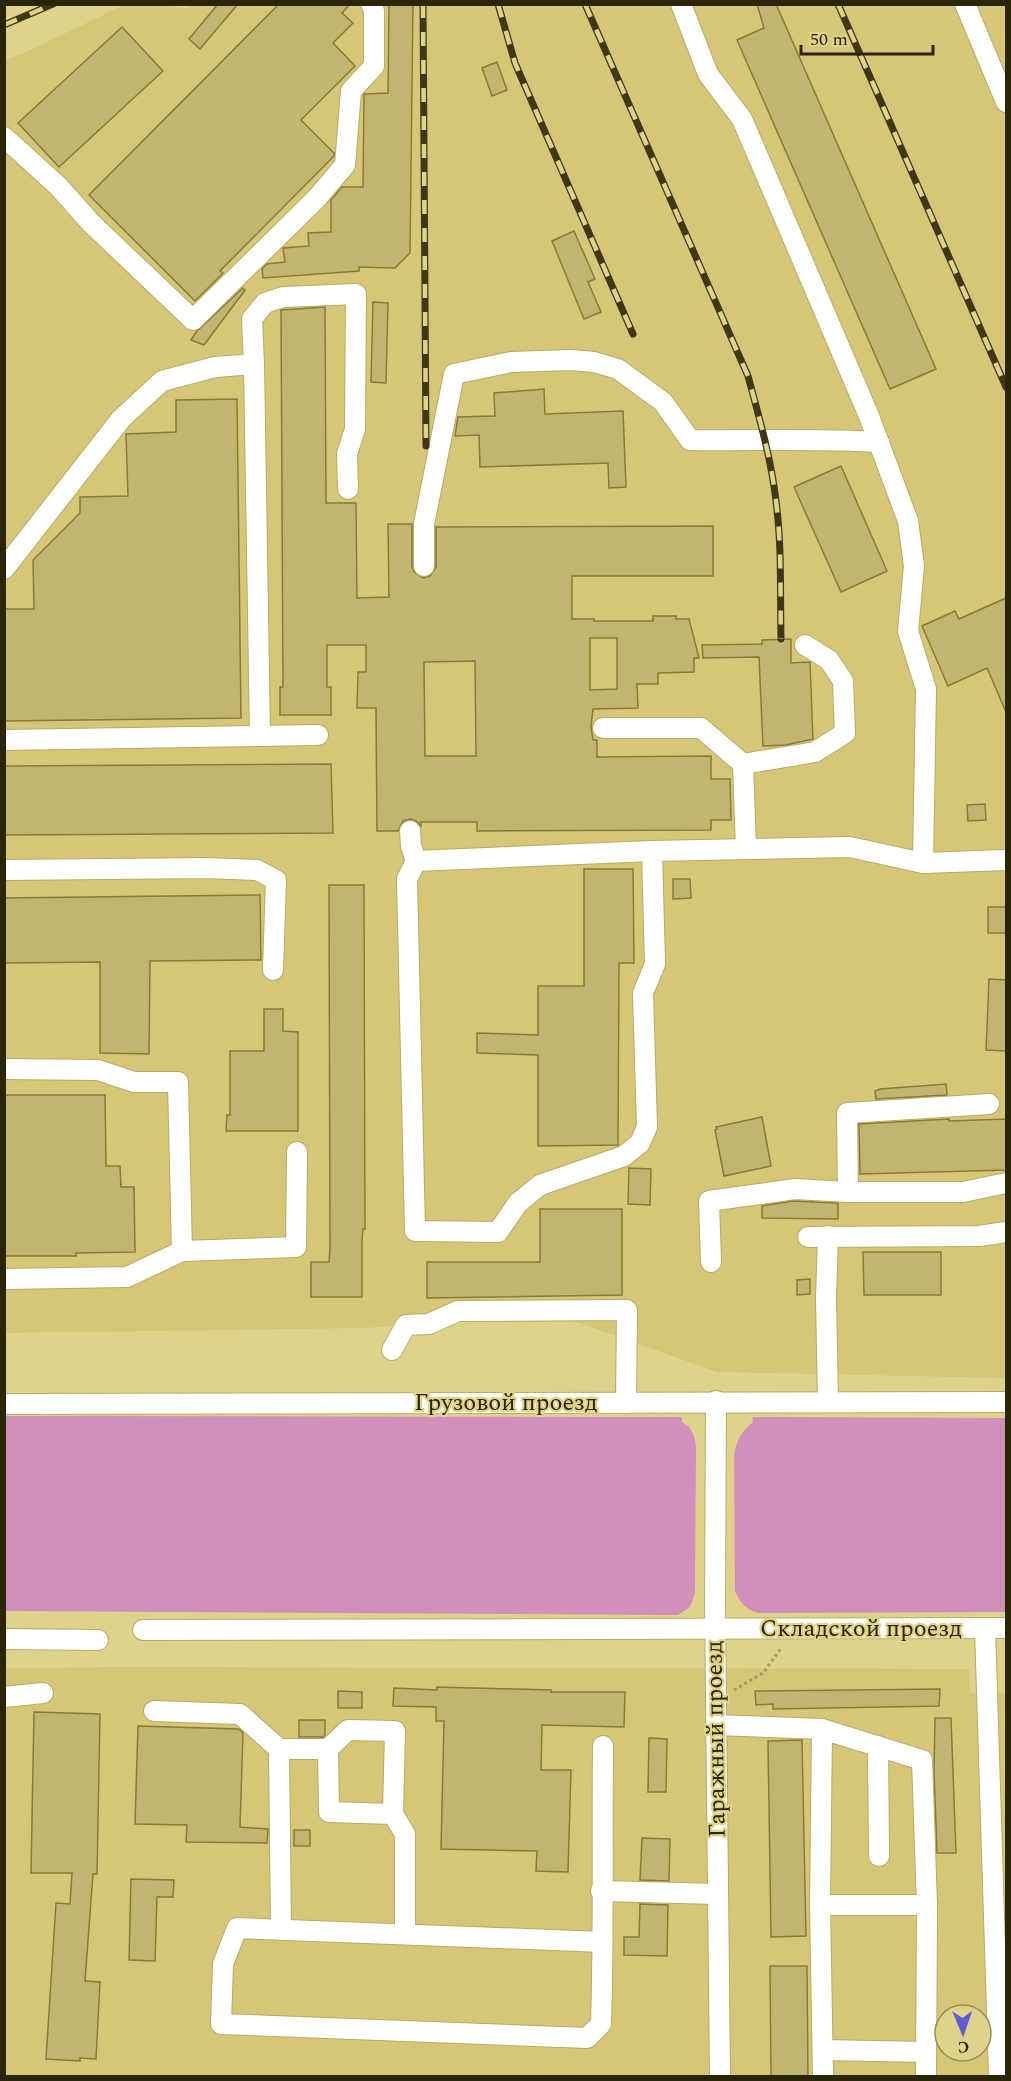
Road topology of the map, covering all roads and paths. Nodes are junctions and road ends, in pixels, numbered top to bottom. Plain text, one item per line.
1 (371, 4) edge
2 (681, 4) edge
3 (965, 4) edge
4 (1006, 102) edge
5 (4, 136) edge
6 (254, 364) junction
7 (879, 442) junction
8 (348, 489) dead end
9 (424, 566) dead end
10 (4, 569) edge
11 (805, 645) dead end
12 (603, 728) dead end
13 (318, 735) dead end
14 (261, 736) junction
15 (4, 740) edge
16 (743, 764) junction
17 (410, 831) dead end
18 (746, 849) junction
19 (652, 850) junction
20 (1006, 860) edge
21 (416, 861) junction
22 (923, 863) junction
23 (4, 870) edge
24 (273, 970) dead end
25 (4, 1069) edge
26 (989, 1104) dead end
27 (297, 1152) dead end
28 (1006, 1184) edge
29 (848, 1192) junction
30 (1006, 1232) edge
31 (828, 1236) junction
32 (808, 1238) dead end
33 (182, 1251) junction
34 (711, 1262) dead end
35 (4, 1279) edge
36 (392, 1350) dead end
37 (716, 1401) junction
38 (828, 1401) junction
39 (1006, 1402) edge
40 (626, 1403) junction
41 (4, 1404) edge
42 (985, 1628) junction
43 (1006, 1628) edge
44 (715, 1629) junction
45 (143, 1630) dead end
46 (4, 1639) edge
47 (98, 1640) dead end
48 (783, 1646) dead end
49 (733, 1691) dead end
50 (43, 1693) dead end
51 (4, 1697) edge
52 (154, 1711) dead end
53 (716, 1725) junction
54 (822, 1729) junction
55 (603, 1746) dead end
56 (878, 1746) junction
57 (279, 1749) junction
58 (328, 1749) junction
59 (393, 1814) junction
60 (879, 1856) dead end
61 (602, 1891) junction
62 (718, 1894) junction
63 (820, 1905) junction
64 (927, 1905) junction
65 (281, 1930) junction
66 (405, 1934) junction
67 (603, 1942) junction
68 (823, 2050) junction
69 (926, 2052) junction
70 (720, 2076) edge
71 (823, 2076) edge
72 (926, 2076) edge
73 (999, 2076) edge

1 - 5 street
2 - 7 street
3 - 4 street
6 - 8 street
6 - 10 street
6 - 14 street
7 - 9 street
7 - 22 street
11 - 16 street
12 - 16 street
13 - 14 street
14 - 15 street
16 - 18 street
17 - 21 street
18 - 19 street
18 - 22 street
19 - 21 street
19 - 21 street
20 - 22 street
23 - 24 street
25 - 33 street
26 - 29 street
27 - 33 street
28 - 29 street
29 - 34 street
30 - 31 street
31 - 32 street
31 - 38 street
33 - 35 street
36 - 40 street
37 - 38 street, Грузовой проезд
37 - 40 street, Грузовой проезд
37 - 44 street, Гаражный проезд
38 - 39 street, Грузовой проезд
40 - 41 street, Грузовой проезд
42 - 43 street, Складской проезд
42 - 44 street, Складской проезд
42 - 73 street
44 - 45 street, Складской проезд
44 - 53 street, Гаражный проезд
46 - 47 street
48 - 49 path
50 - 51 street
52 - 57 street
53 - 54 street
53 - 62 street, Гаражный проезд
54 - 56 street
54 - 63 street
55 - 61 street
56 - 60 street
56 - 64 street
57 - 58 street
57 - 65 street
58 - 59 street
58 - 59 street
59 - 66 street
61 - 62 street
61 - 67 street
62 - 70 street, Гаражный проезд
63 - 64 street
63 - 68 street
64 - 69 street
65 - 66 street
65 - 67 street
66 - 67 street
68 - 69 street
68 - 71 street
69 - 72 street

